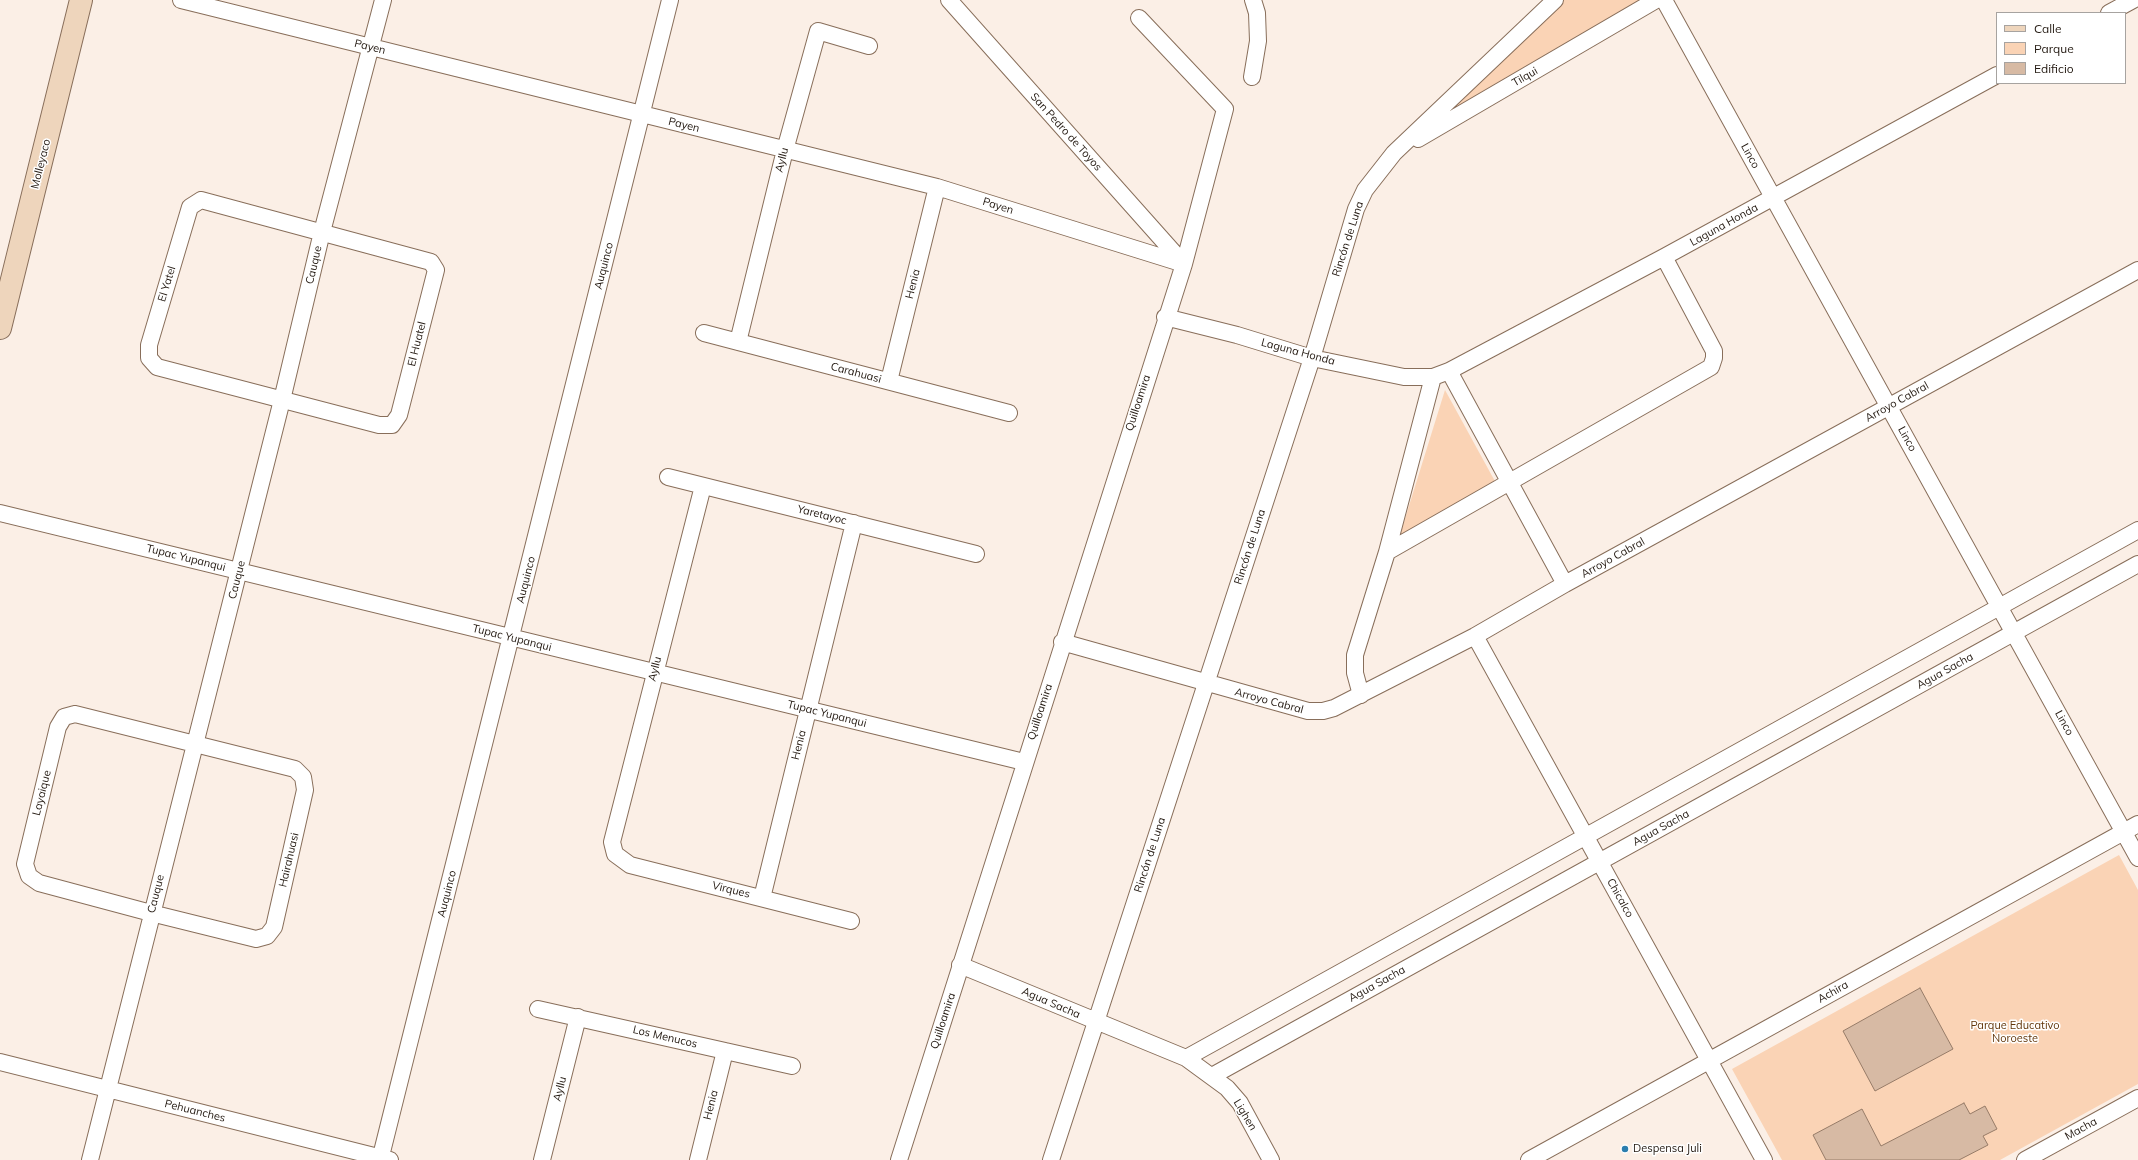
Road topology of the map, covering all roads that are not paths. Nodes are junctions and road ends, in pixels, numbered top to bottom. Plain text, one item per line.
1 (81, 0) edge
2 (181, 0) edge
3 (383, 0) edge
4 (670, 0) edge
5 (949, 0) edge
6 (1253, 0) edge
7 (1555, 0) edge
8 (1656, 0) edge
9 (1664, 0) edge
10 (2133, 0) edge
11 (2111, 12) edge
12 (1139, 18) dead end
13 (869, 46) dead end
14 (371, 47) junction
15 (1996, 76) edge
16 (1252, 77) dead end
17 (642, 115) junction
18 (785, 150) junction
19 (1394, 153) junction
20 (937, 187) junction
21 (1774, 198) junction
22 (322, 232) junction
23 (1664, 257) junction
24 (1184, 264) junction
25 (2138, 270) edge
26 (1165, 317) junction
27 (0, 328) edge
28 (704, 333) dead end
29 (738, 342) junction
30 (1312, 358) junction
31 (1450, 371) junction
32 (1434, 377) junction
33 (889, 381) junction
34 (282, 400) junction
35 (1890, 407) junction
36 (1009, 413) dead end
37 (668, 477) dead end
38 (1509, 481) junction
39 (703, 486) junction
40 (0, 513) edge
41 (854, 523) junction
42 (2138, 530) edge
43 (1387, 552) junction
44 (976, 554) dead end
45 (2138, 564) edge
46 (239, 571) junction
47 (1565, 584) junction
48 (1999, 608) junction
49 (2014, 633) junction
50 (1476, 636) junction
51 (511, 637) junction
52 (1062, 642) junction
53 (654, 672) junction
54 (1206, 683) junction
55 (1361, 695) junction
56 (808, 709) junction
57 (194, 744) junction
58 (1024, 762) junction
59 (2138, 824) edge
60 (2124, 832) junction
61 (1586, 836) junction
62 (615, 854) joint
63 (2138, 858) edge
64 (1600, 861) junction
65 (762, 898) junction
66 (151, 913) junction
67 (851, 920) dead end
68 (960, 965) junction
69 (538, 1009) dead end
70 (578, 1017) junction
71 (1096, 1022) junction
72 (725, 1051) junction
73 (1186, 1058) junction
74 (1709, 1060) junction
75 (0, 1062) edge
76 (792, 1066) dead end
77 (1212, 1076) junction
78 (108, 1089) junction
79 (2138, 1098) edge
80 (383, 1159) edge
81 (90, 1160) edge
82 (542, 1160) edge
83 (698, 1160) edge
84 (899, 1160) edge
85 (1051, 1160) edge
86 (1271, 1160) edge
87 (1529, 1160) edge
88 (1764, 1160) edge
89 (2025, 1160) edge

1 - 27 main road, Molleyaco
2 - 14 street, Payen
3 - 14 street, Cauque
4 - 17 street, Auquinco
5 - 24 street, San Pedro de Toyos
6 - 16 street
7 - 19 street, Rincón de Luna
8 - 19 street, Tilqui
9 - 21 street, Linco
10 - 11 street
12 - 24 street, Quilloamira
13 - 18 street, Ayllu
14 - 17 street, Payen
14 - 22 street, Cauque
15 - 21 street, Laguna Honda
17 - 18 street, Payen
17 - 51 street, Auquinco
18 - 20 street, Payen
18 - 29 street, Ayllu
19 - 30 street, Rincón de Luna
20 - 24 street, Payen
20 - 33 street, Henia
21 - 23 street, Laguna Honda
21 - 35 street, Linco
22 - 34 street, Cauque
22 - 34 street, El Huatel
22 - 34 street, El Yatel
23 - 31 street, Laguna Honda
23 - 38 street
24 - 26 street, Quilloamira
25 - 35 street, Arroyo Cabral
26 - 30 street, Laguna Honda
26 - 52 street, Quilloamira
28 - 29 street, Carahuasi
29 - 33 street, Carahuasi
30 - 32 street, Laguna Honda
30 - 54 street, Rincón de Luna
31 - 32 street, Laguna Honda
31 - 38 street
32 - 43 street
33 - 36 street, Carahuasi
34 - 46 street, Cauque
35 - 47 street, Arroyo Cabral
35 - 48 street, Linco
37 - 39 street, Yaretayoc
38 - 43 street
38 - 47 street
39 - 41 street, Yaretayoc
39 - 53 street, Ayllu
40 - 46 street, Tupac Yupanqui
41 - 44 street, Yaretayoc
41 - 56 street, Henia
42 - 48 street
43 - 55 street
45 - 49 street, Agua Sacha
46 - 51 street, Tupac Yupanqui
46 - 57 street, Cauque
47 - 50 street, Arroyo Cabral
48 - 49 street, Linco
48 - 61 street
49 - 60 street, Linco
49 - 64 street, Agua Sacha
50 - 55 street, Arroyo Cabral
50 - 61 street, Chicalco
51 - 53 street, Tupac Yupanqui
51 - 80 street, Auquinco
52 - 54 street, Arroyo Cabral
52 - 58 street, Quilloamira
53 - 56 street, Tupac Yupanqui
53 - 62 street, Ayllu
54 - 55 street, Arroyo Cabral
54 - 71 street, Rincón de Luna
56 - 58 street, Tupac Yupanqui
56 - 65 street, Henia
57 - 66 street, Cauque
57 - 66 street, Hairahuasi
57 - 66 street, Layaique
58 - 68 street, Quilloamira
59 - 60 street, Achira
60 - 63 street, Linco
60 - 74 street, Achira
61 - 64 street, Chicalco
61 - 73 street
62 - 65 street, Virques
64 - 74 street, Chicalco
64 - 77 street, Agua Sacha
65 - 67 street, Virques
66 - 78 street, Cauque
68 - 71 street, Agua Sacha
68 - 84 street, Quilloamira
69 - 70 street, Los Menucos
70 - 72 street, Los Menucos
70 - 82 street, Ayllu
71 - 73 street, Agua Sacha
71 - 85 street, Rincón de Luna
72 - 76 street, Los Menucos
72 - 83 street, Henia
73 - 77 street, Agua Sacha
74 - 87 street, Achira
74 - 88 street, Chicalco
75 - 78 street, Pehuanches
77 - 86 street, Lighen
78 - 80 street, Pehuanches
78 - 81 street, Cauque
79 - 89 street, Macha

